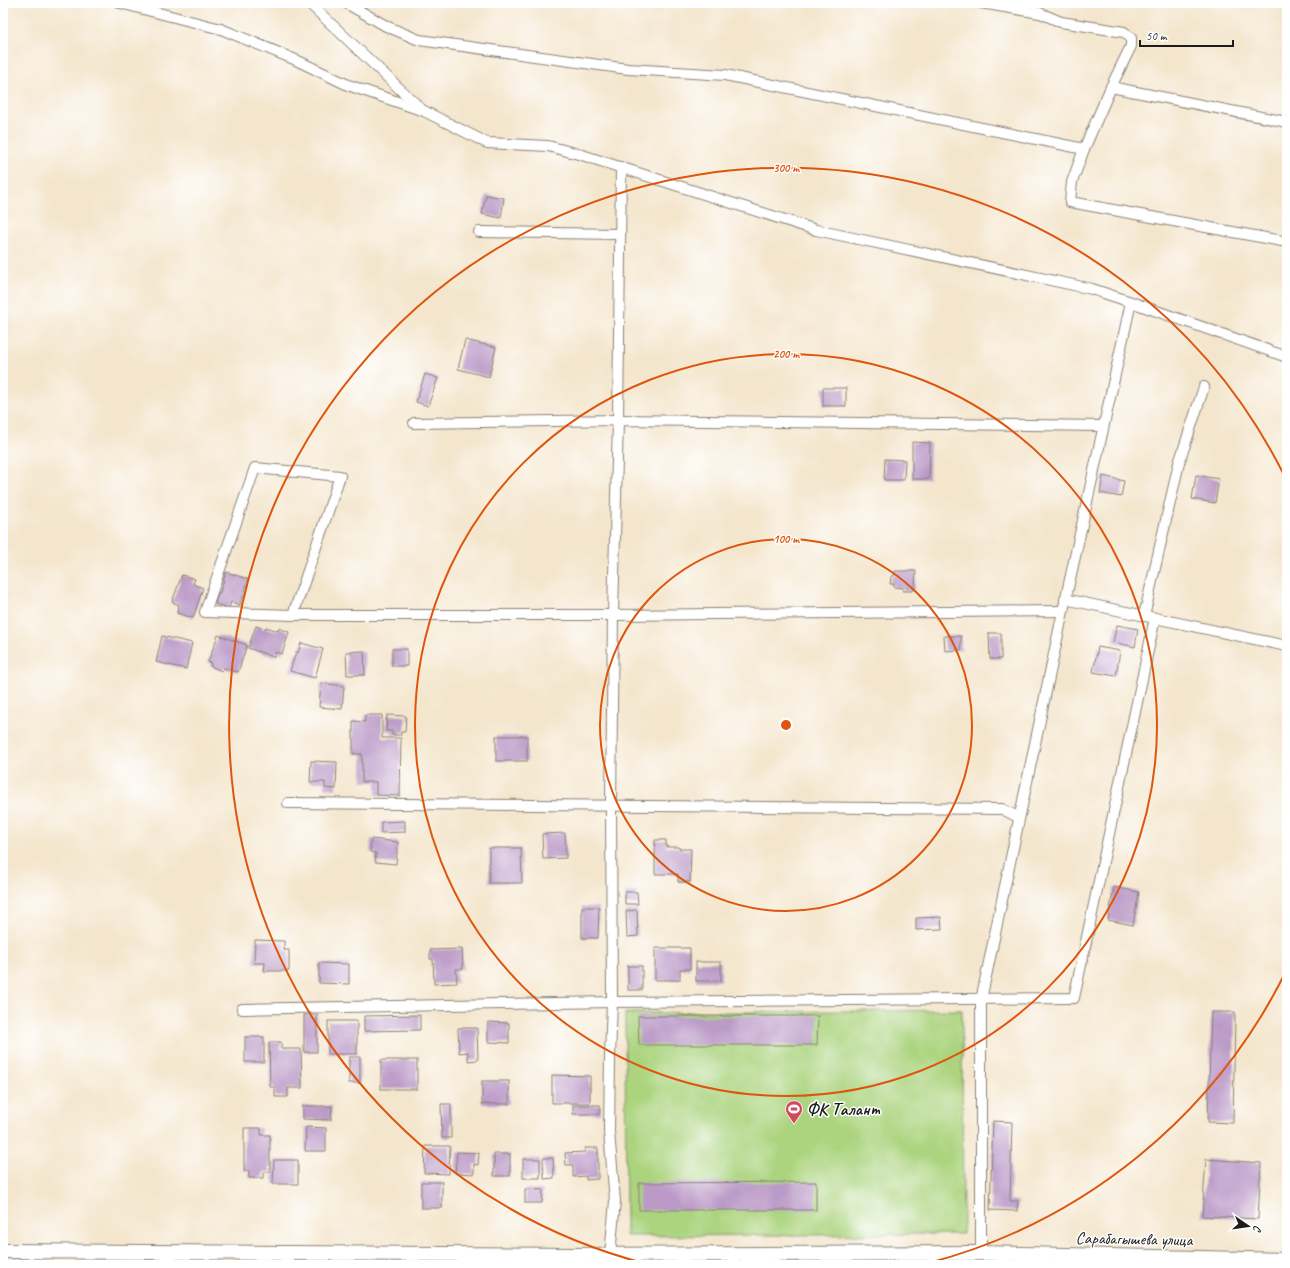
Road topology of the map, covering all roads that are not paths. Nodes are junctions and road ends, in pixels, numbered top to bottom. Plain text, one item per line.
1 (120, 3) edge
2 (309, 3) edge
3 (346, 3) edge
4 (981, 3) edge
5 (1111, 86) junction
6 (424, 111) junction
7 (1287, 122) edge
8 (1084, 149) junction
9 (621, 167) junction
10 (479, 232) dead end
11 (619, 234) junction
12 (1287, 242) edge
13 (1131, 302) junction
14 (1287, 357) edge
15 (1204, 387) dead end
16 (618, 420) junction
17 (414, 423) dead end
18 (1103, 426) junction
19 (1065, 599) junction
20 (1063, 611) junction
21 (293, 615) junction
22 (613, 615) junction
23 (1144, 616) junction
24 (1155, 618) junction
25 (1287, 646) edge
26 (288, 804) dead end
27 (611, 806) junction
28 (1018, 818) junction
29 (981, 1000) junction
30 (612, 1002) junction
31 (242, 1009) dead end
32 (3, 1251) edge
33 (981, 1253) junction
34 (1010, 1254) junction
35 (610, 1255) junction
36 (575, 1260) edge
37 (1287, 1260) edge
38 (999, 1265) edge

1 - 6 street
2 - 6 street
3 - 8 street
4 - 5 street
5 - 7 street
5 - 8 street
6 - 9 street
8 - 12 street
9 - 11 street
9 - 13 street
10 - 11 street
11 - 16 street
13 - 14 street
13 - 18 street
15 - 23 street
16 - 17 street
16 - 18 street
16 - 22 street
18 - 19 street
19 - 20 street
19 - 23 street
20 - 22 street
20 - 28 street
21 - 21 street
21 - 22 street
22 - 27 street
23 - 24 street
24 - 25 street
24 - 29 street
26 - 27 street
27 - 28 street
27 - 30 street
28 - 29 street
29 - 30 street
29 - 33 street
30 - 31 street
30 - 35 street
32 - 36 main road, Сарабагышева улица
33 - 34 main road, Сарабагышева улица
33 - 35 main road, Сарабагышева улица
34 - 37 main road, Сарабагышева улица
34 - 38 street
35 - 36 main road, Сарабагышева улица

